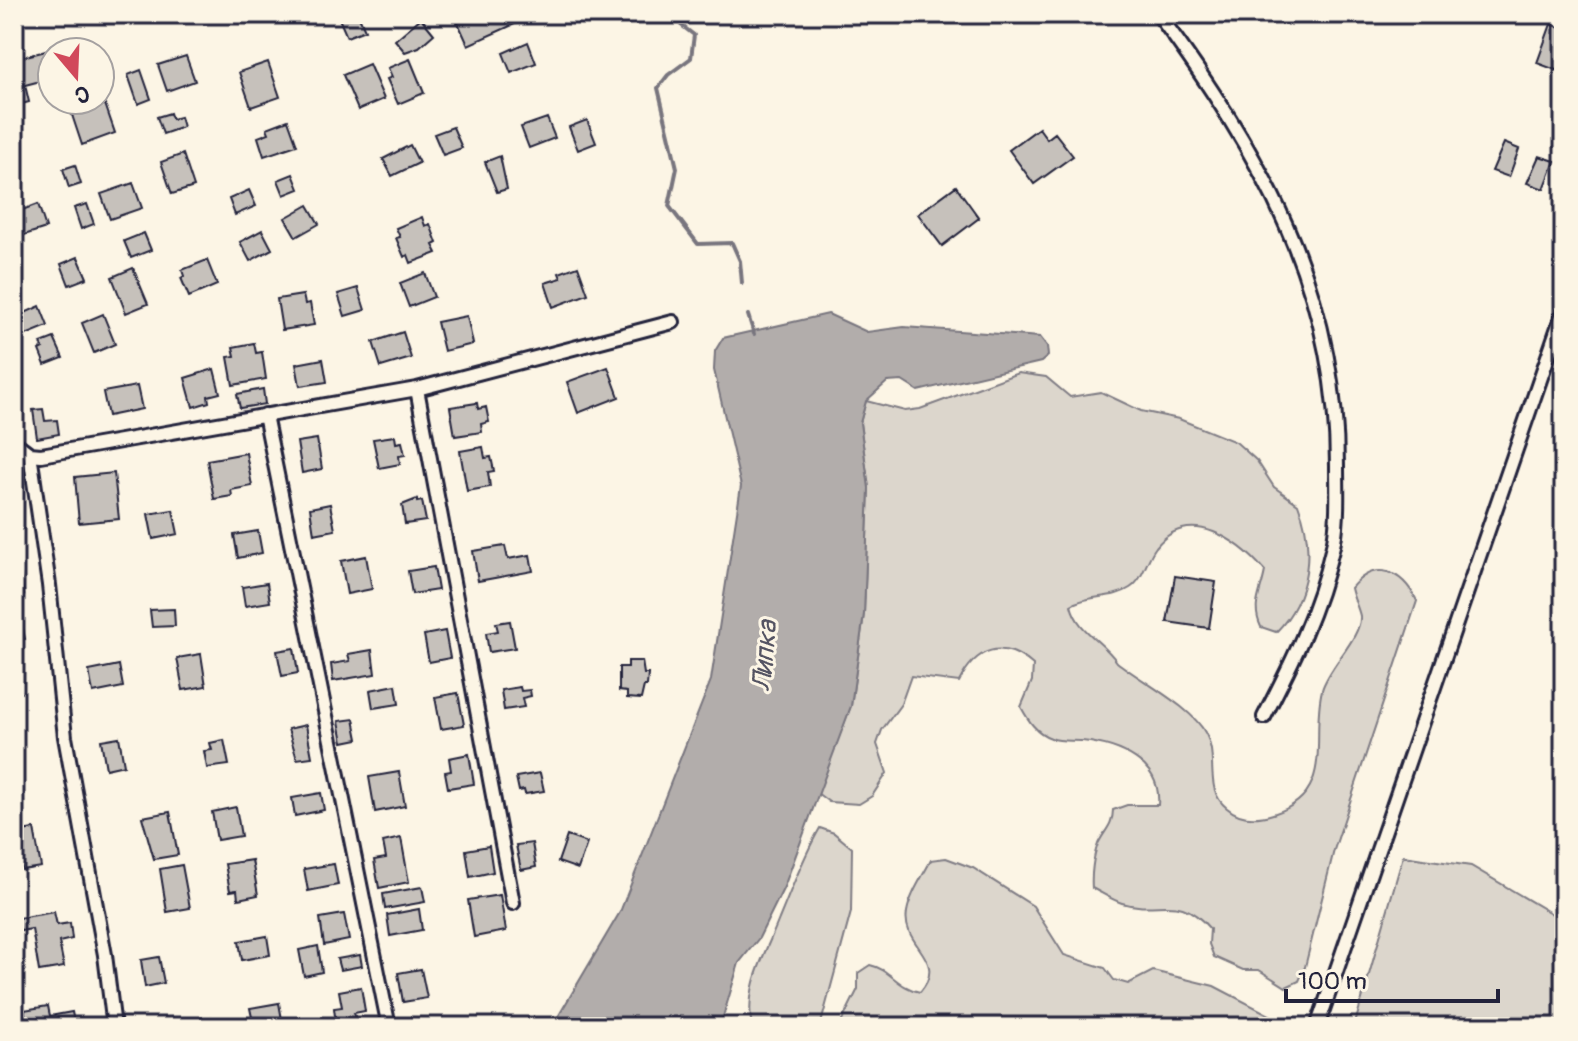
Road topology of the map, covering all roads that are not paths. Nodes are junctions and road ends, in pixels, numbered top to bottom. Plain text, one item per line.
1 (1158, 14) edge
2 (1564, 310) edge
3 (673, 322) dead end
4 (417, 389) junction
5 (265, 415) junction
6 (15, 444) edge
7 (30, 454) junction
8 (1264, 717) dead end
9 (513, 903) dead end
10 (114, 1027) edge
11 (389, 1027) edge
12 (1317, 1027) edge

1 - 8 street
2 - 12 street
3 - 4 street
4 - 5 street
4 - 9 street
5 - 7 street
5 - 11 street
6 - 7 street
7 - 10 street

